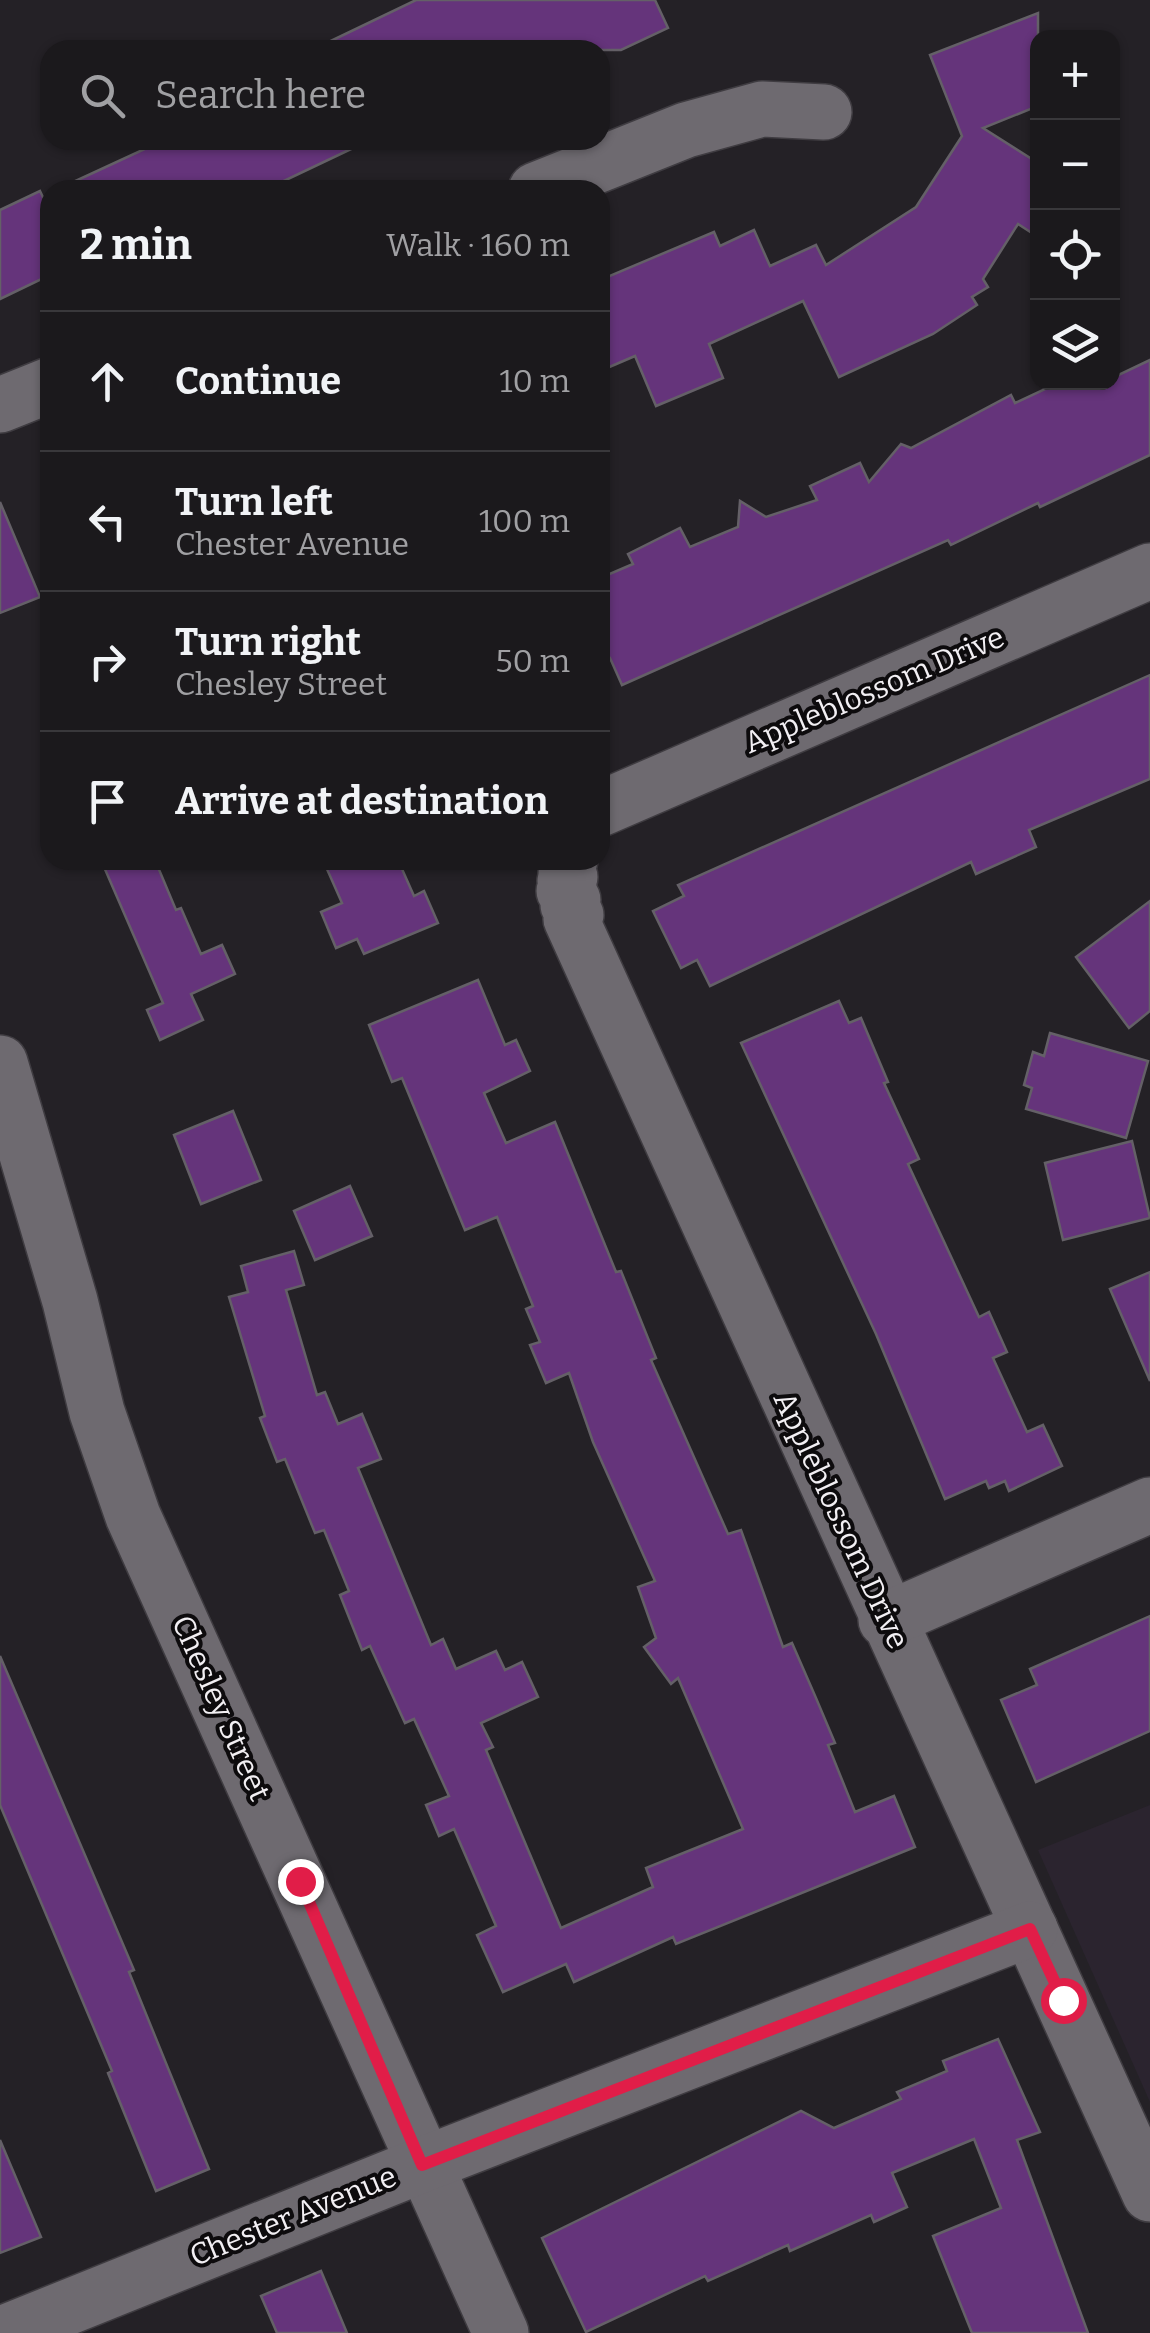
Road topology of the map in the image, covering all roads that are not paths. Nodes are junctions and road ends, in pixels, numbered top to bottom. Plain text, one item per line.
1 (824, 112) dead end
2 (561, 180) edge
3 (40, 389) edge
4 (0, 405) edge
5 (1150, 571) edge
6 (610, 806) edge
7 (567, 870) edge
8 (0, 1063) edge
9 (1150, 1505) edge
10 (886, 1620) junction
11 (1030, 1929) junction
12 (422, 2165) junction
13 (1150, 2194) edge
14 (4, 2333) edge
15 (500, 2333) edge

1 - 2 street
3 - 4 street
5 - 6 street, Appleblossom Drive
7 - 10 street, Appleblossom Drive
8 - 12 street, Chesley Street
9 - 10 street
10 - 11 street, Appleblossom Drive
11 - 12 street, Chester Avenue
11 - 13 street, Appleblossom Drive
12 - 14 street, Chester Avenue
12 - 15 street, Chesley Street

